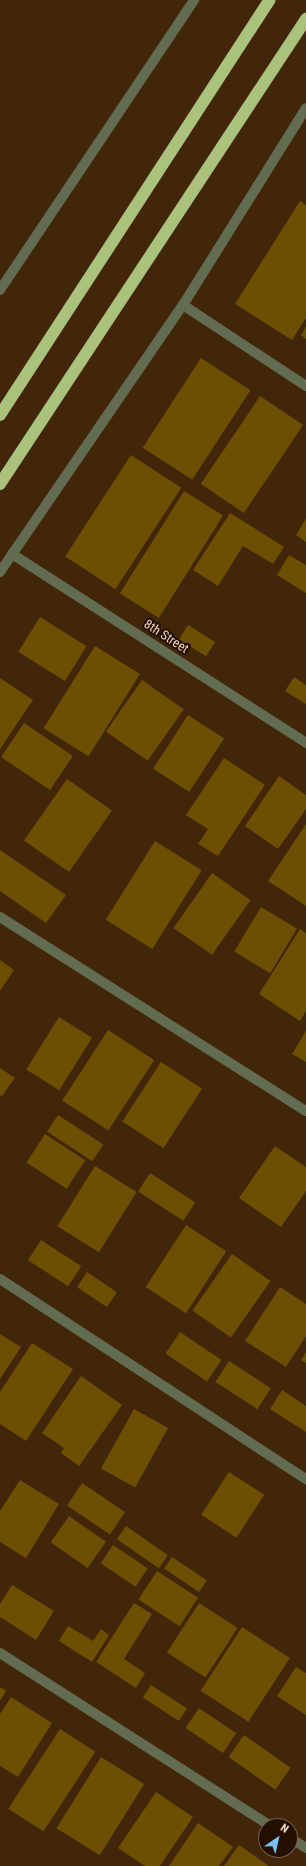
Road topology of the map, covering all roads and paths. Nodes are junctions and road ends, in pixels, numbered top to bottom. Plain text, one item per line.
1 (194, 0) edge
2 (270, 0) edge
3 (306, 19) edge
4 (306, 108) edge
5 (0, 290) edge
6 (182, 305) junction
7 (306, 386) edge
8 (0, 415) edge
9 (0, 484) edge
10 (12, 554) junction
11 (0, 572) edge
12 (306, 743) edge
13 (0, 917) edge
14 (306, 1111) edge
15 (0, 1279) edge
16 (306, 1479) edge
17 (0, 1653) edge
18 (258, 1818) edge

1 - 5 street
2 - 8 highway
3 - 9 highway
4 - 6 street
6 - 7 street
6 - 10 street
10 - 11 street
10 - 12 street, 8th Street
13 - 14 street
15 - 16 street
17 - 18 street

